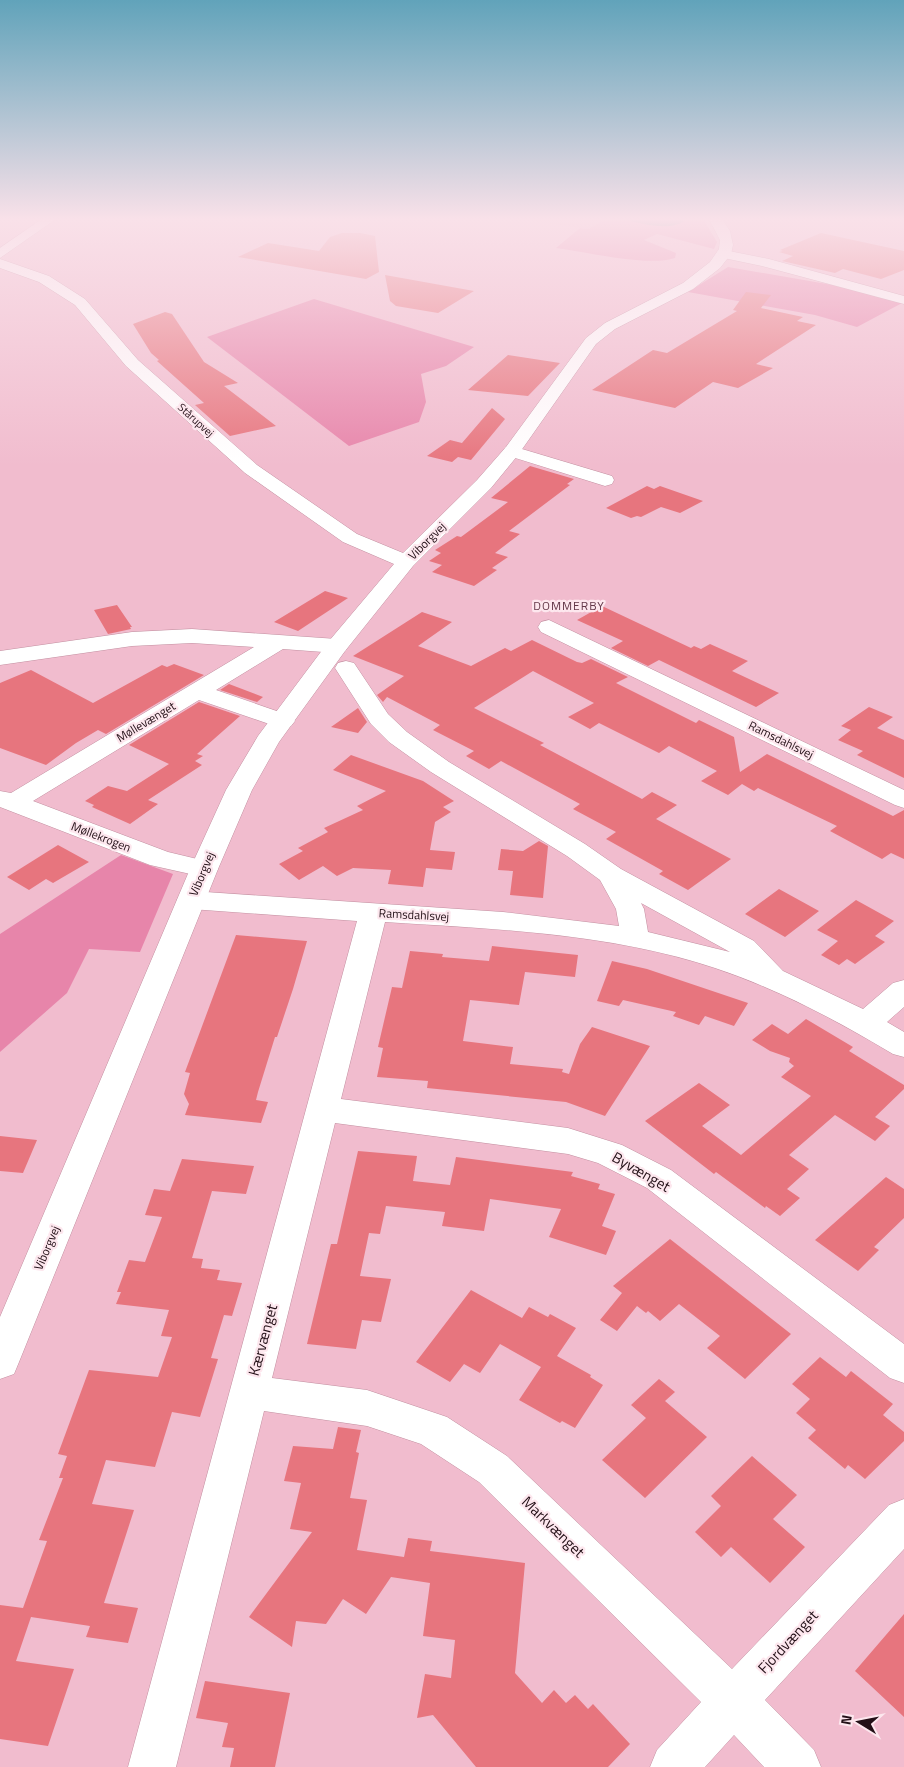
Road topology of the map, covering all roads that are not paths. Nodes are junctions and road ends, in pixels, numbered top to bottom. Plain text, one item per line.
1 (79, 301) edge
2 (657, 301) edge
3 (512, 451) junction
4 (605, 480) dead end
5 (406, 562) junction
6 (549, 627) dead end
7 (280, 641) junction
8 (341, 657) junction
9 (0, 658) edge
10 (197, 691) junction
11 (283, 721) junction
12 (6, 800) edge
13 (904, 800) edge
14 (204, 869) junction
15 (611, 875) junction
16 (191, 900) junction
17 (373, 913) junction
18 (635, 938) junction
19 (773, 978) junction
20 (904, 990) edge
21 (866, 1023) junction
22 (904, 1046) edge
23 (323, 1109) junction
24 (0, 1362) edge
25 (904, 1366) edge
26 (249, 1392) junction
27 (904, 1519) edge
28 (733, 1701) junction
29 (152, 1767) edge
30 (674, 1767) edge
31 (797, 1767) edge

1 - 5 street, Stårupvej
2 - 3 street, Viborgvej
3 - 4 street
3 - 5 street, Viborgvej
5 - 8 street, Viborgvej
6 - 13 street, Ramsdahlsvej
7 - 8 street
7 - 9 street
7 - 10 street, Møllevænget
8 - 11 street, Viborgvej
8 - 15 street, Ramsdahlsvej
10 - 11 street
10 - 12 street, Møllevænget
11 - 14 street, Viborgvej
12 - 14 street, Møllekrogen
14 - 16 street, Viborgvej
15 - 18 street, Ramsdahlsvej
15 - 19 street, Ramsdahlsvej
16 - 17 street, Ramsdahlsvej
16 - 24 street, Viborgvej
17 - 18 street, Ramsdahlsvej
17 - 23 street, Kærvænget
18 - 19 street, Ramsdahlsvej
19 - 21 street, Ramsdahlsvej
20 - 21 street
21 - 22 street, Ramsdahlsvej
23 - 25 street, Byvænget
23 - 26 street, Kærvænget
26 - 28 street, Markvænget
26 - 29 street, Kærvænget
27 - 28 street, Fjordvænget
28 - 30 street, Fjordvænget
28 - 31 street, Markvænget

